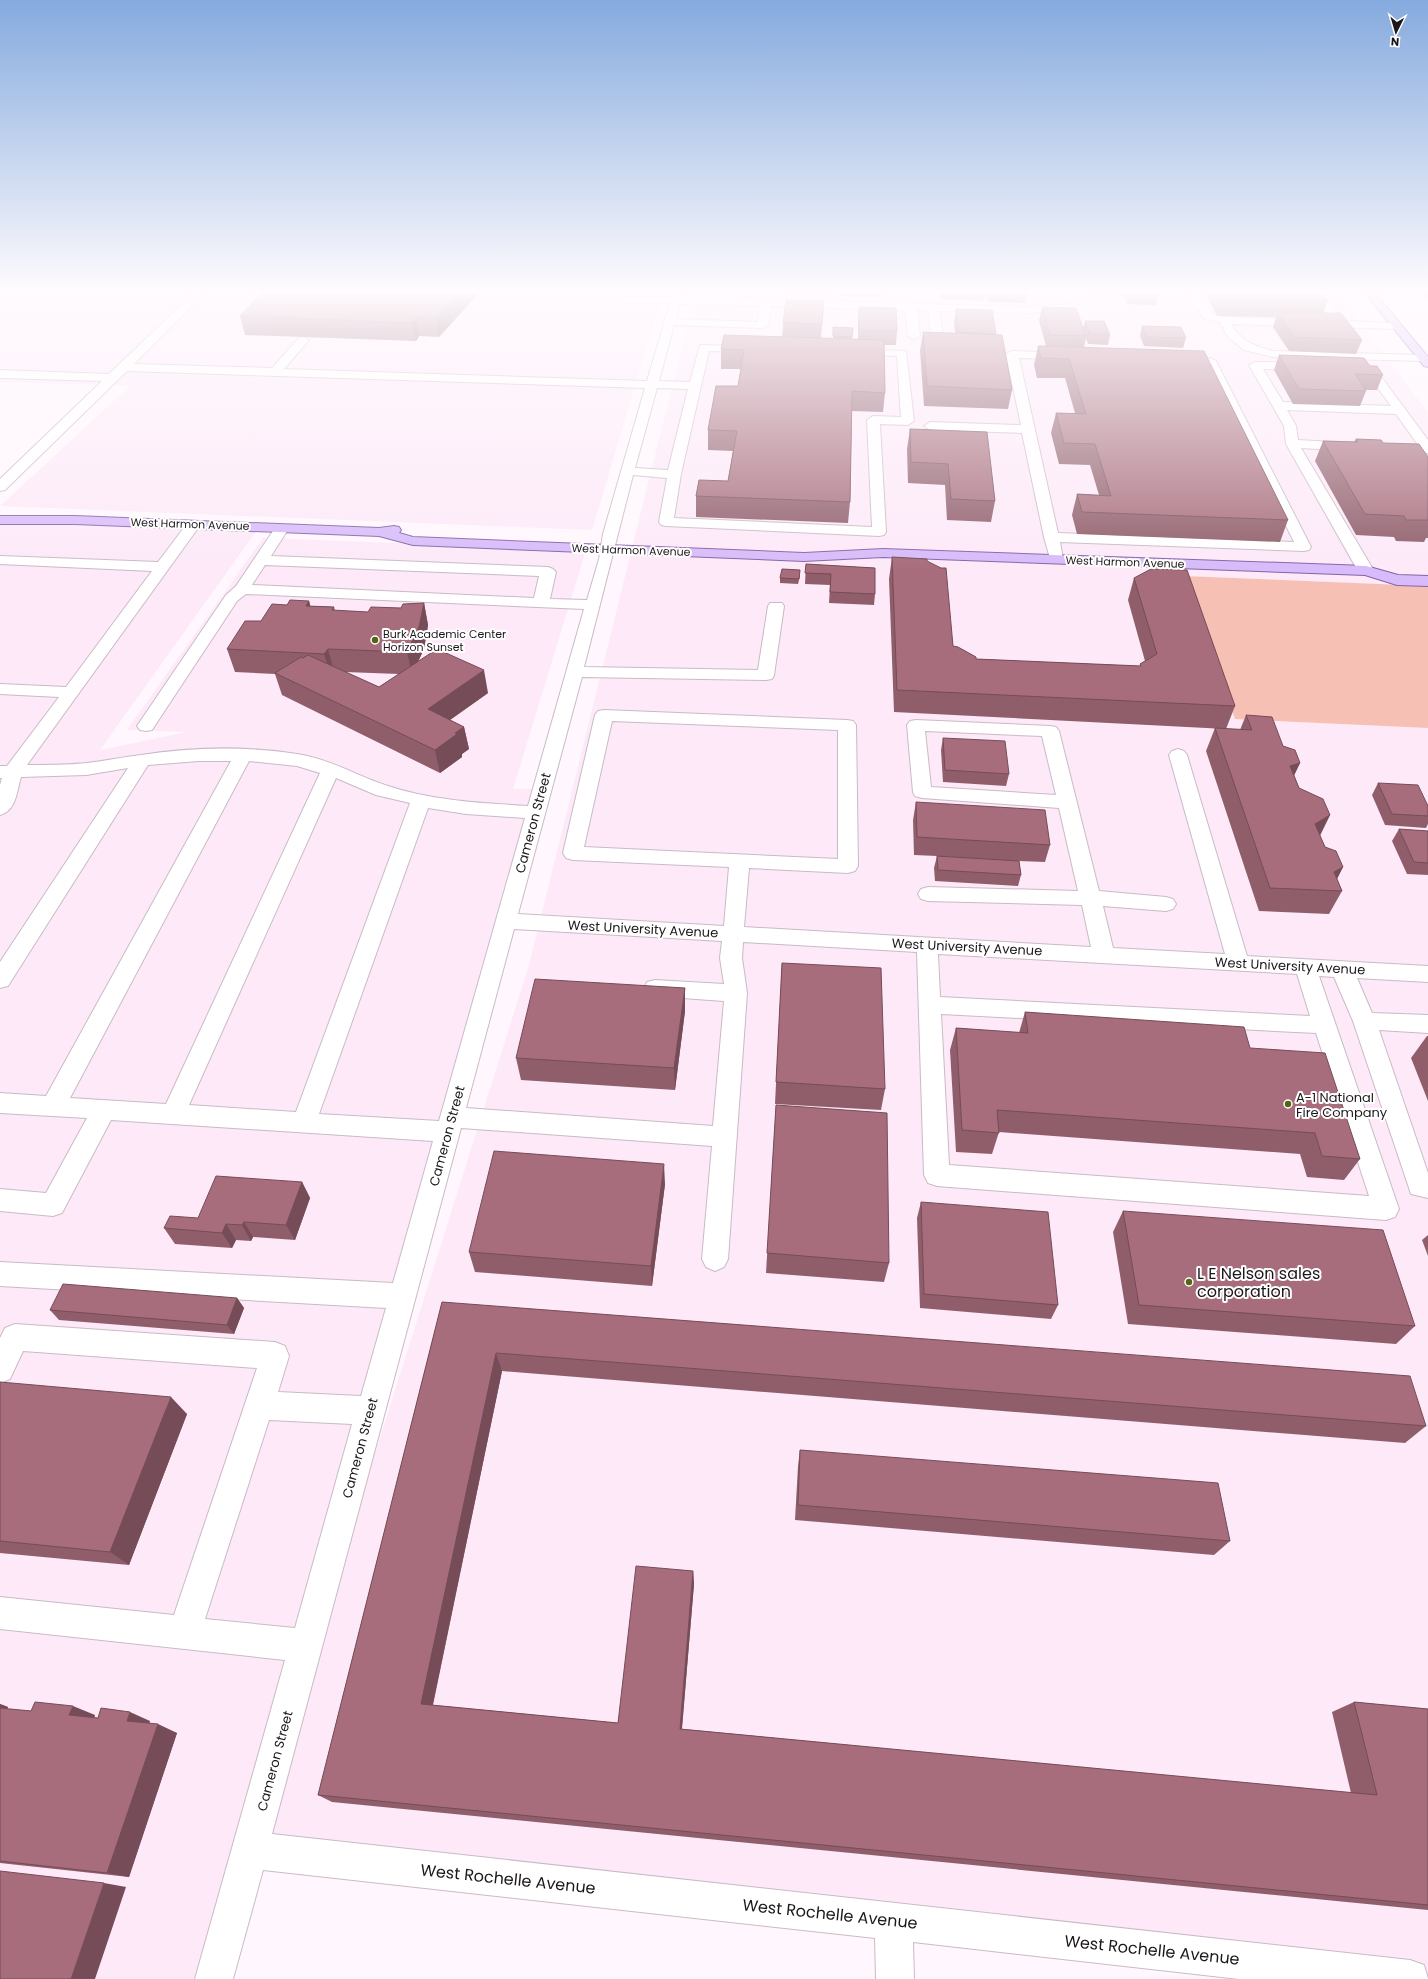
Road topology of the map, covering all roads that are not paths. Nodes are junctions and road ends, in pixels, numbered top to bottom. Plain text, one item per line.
1 (104, 385) edge
2 (653, 385) edge
3 (681, 385) edge
4 (905, 385) edge
5 (1019, 385) edge
6 (1222, 385) edge
7 (1266, 385) edge
8 (1382, 385) edge
9 (695, 386) joint
10 (1278, 406) junction
11 (1399, 410) junction
12 (930, 426) dead end
13 (1028, 429) junction
14 (1292, 444) junction
15 (1367, 447) edge
16 (1412, 449) edge
17 (1428, 449) edge
18 (627, 471) junction
19 (674, 474) junction
20 (0, 486) edge
21 (0, 520) edge
22 (194, 524) junction
23 (282, 528) junction
24 (414, 528) dead end
25 (379, 532) junction
26 (1051, 537) junction
27 (610, 538) junction
28 (805, 543) dead end
29 (884, 553) junction
30 (1056, 559) junction
31 (0, 560) edge
32 (261, 560) junction
33 (162, 567) junction
34 (1428, 568) edge
35 (1366, 571) junction
36 (1428, 581) edge
37 (242, 589) junction
38 (541, 603) junction
39 (593, 605) junction
40 (776, 606) dead end
41 (574, 672) junction
42 (0, 689) edge
43 (71, 692) junction
44 (146, 726) dead end
45 (244, 755) junction
46 (1178, 755) dead end
47 (142, 760) junction
48 (331, 770) junction
49 (7, 772) edge
50 (421, 800) junction
51 (1066, 802) junction
52 (0, 809) edge
53 (535, 813) junction
54 (740, 861) junction
55 (928, 894) dead end
56 (1090, 898) junction
57 (1166, 904) dead end
58 (506, 921) junction
59 (734, 934) junction
60 (927, 945) junction
61 (1104, 955) junction
62 (1238, 963) junction
63 (1305, 966) junction
64 (1342, 969) junction
65 (1428, 974) edge
66 (0, 980) edge
67 (634, 986) edge
68 (736, 993) junction
69 (929, 1005) junction
70 (1364, 1021) junction
71 (1428, 1024) edge
72 (1325, 1025) junction
73 (0, 1103) edge
74 (53, 1106) junction
75 (104, 1110) junction
76 (173, 1114) junction
77 (304, 1123) junction
78 (450, 1124) junction
79 (725, 1137) junction
80 (1428, 1187) edge
81 (0, 1200) edge
82 (714, 1259) dead end
83 (0, 1274) edge
84 (402, 1296) junction
85 (0, 1369) edge
86 (259, 1405) junction
87 (370, 1411) junction
88 (0, 1613) edge
89 (184, 1633) junction
90 (306, 1646) junction
91 (250, 1850) junction
92 (894, 1922) junction
93 (214, 1979) edge
94 (895, 1979) edge
95 (1406, 1979) edge

1 - 20 street
2 - 18 street, Cameron Street
3 - 9 street
4 - 19 street
5 - 13 street
6 - 26 street
7 - 10 street
8 - 11 street
9 - 19 street
10 - 11 street
10 - 14 street
11 - 17 street
12 - 13 street
13 - 26 street
14 - 15 street
14 - 35 street
16 - 17 street
18 - 19 street
18 - 27 street, Cameron Street
21 - 22 main road, West Harmon Avenue
22 - 23 main road, West Harmon Avenue
22 - 33 street
23 - 25 main road, West Harmon Avenue
23 - 32 street
24 - 25 main road, West Harmon Avenue
25 - 27 main road, West Harmon Avenue
26 - 30 street
27 - 29 main road, West Harmon Avenue
27 - 39 street, Cameron Street
28 - 29 main road, West Harmon Avenue
29 - 30 main road, West Harmon Avenue
30 - 35 main road, West Harmon Avenue
31 - 33 street
32 - 37 street
32 - 38 street
33 - 43 street
34 - 35 main road, West Harmon Avenue
35 - 36 main road, West Harmon Avenue
37 - 38 street
37 - 44 street
38 - 39 street
39 - 41 street, Cameron Street
40 - 41 street
41 - 53 street, Cameron Street
42 - 43 street
43 - 49 street
45 - 47 street
45 - 48 street
45 - 74 street
46 - 62 street
47 - 49 street
47 - 66 street
48 - 50 street
48 - 76 street
49 - 52 street
50 - 53 street
50 - 77 street
51 - 51 street
51 - 56 street
53 - 58 street, Cameron Street
54 - 54 street
54 - 59 street
55 - 56 street
56 - 57 street
56 - 61 street
58 - 59 street, West University Avenue
58 - 78 street, Cameron Street
59 - 60 street, West University Avenue
59 - 68 street
60 - 61 street, West University Avenue
60 - 69 street
61 - 62 street, West University Avenue
62 - 63 street, West University Avenue
63 - 64 street, West University Avenue
63 - 72 street
64 - 65 street, West University Avenue
64 - 70 street
67 - 68 street
68 - 79 street
69 - 72 street
69 - 72 street
70 - 71 street
70 - 80 street
73 - 74 street
74 - 75 street
75 - 76 street
75 - 81 street
76 - 77 street
77 - 78 street
78 - 79 street
78 - 84 street, Cameron Street
79 - 82 street
83 - 84 street
84 - 87 street, Cameron Street
85 - 86 street
86 - 87 street
86 - 89 street
87 - 90 street, Cameron Street
88 - 89 street
89 - 90 street
90 - 91 street, Cameron Street
91 - 92 street, West Rochelle Avenue
91 - 93 street, Cameron Street
92 - 94 street
92 - 95 street, West Rochelle Avenue

